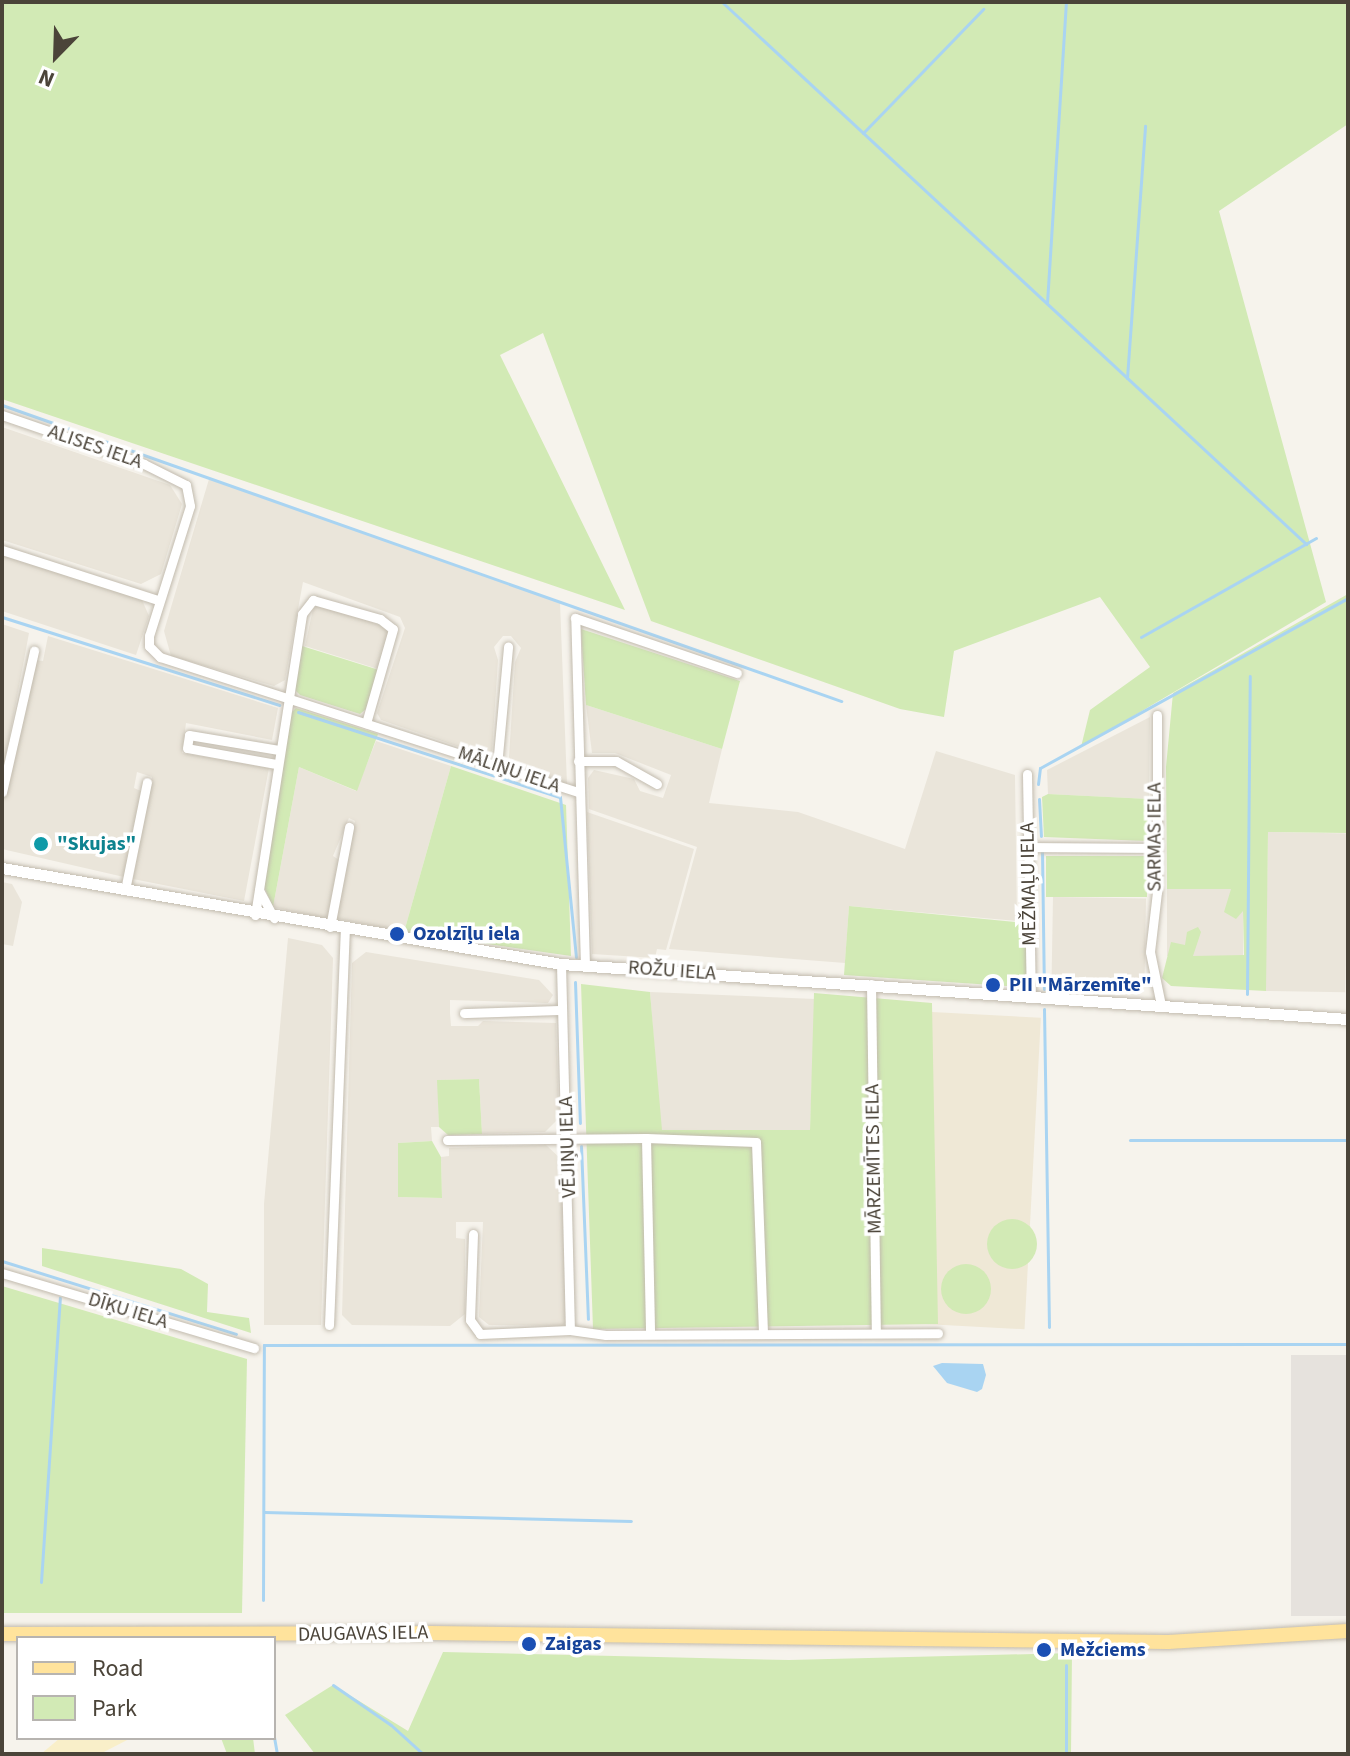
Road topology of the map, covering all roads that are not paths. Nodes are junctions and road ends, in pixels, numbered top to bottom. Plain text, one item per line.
1 (2, 415) edge
2 (2, 550) edge
3 (158, 600) junction
4 (508, 647) dead end
5 (34, 651) dead end
6 (737, 673) dead end
7 (289, 698) junction
8 (1157, 715) dead end
9 (366, 723) junction
10 (279, 750) junction
11 (578, 761) junction
12 (276, 764) junction
13 (497, 766) junction
14 (1027, 774) dead end
15 (147, 782) dead end
16 (657, 784) dead end
17 (2, 792) edge
18 (579, 792) junction
19 (349, 827) dead end
20 (1029, 847) junction
21 (1158, 848) junction
22 (2, 868) edge
23 (257, 887) junction
24 (125, 890) junction
25 (255, 915) junction
26 (274, 918) junction
27 (330, 927) junction
28 (345, 930) junction
29 (561, 964) junction
30 (585, 966) junction
31 (871, 984) junction
32 (1031, 995) junction
33 (1161, 1005) junction
34 (562, 1010) junction
35 (464, 1013) dead end
36 (1348, 1019) edge
37 (567, 1136) junction
38 (646, 1138) junction
39 (447, 1140) dead end
40 (473, 1234) dead end
41 (2, 1273) edge
42 (329, 1325) dead end
43 (570, 1330) junction
44 (763, 1333) junction
45 (876, 1333) junction
46 (938, 1333) dead end
47 (650, 1334) junction
48 (254, 1348) dead end
49 (1348, 1631) edge
50 (2, 1634) edge

1 - 3 street, ALISES IELA
2 - 3 street
3 - 7 street, MĀLIŅU IELA
4 - 13 street
5 - 17 street
6 - 11 street
7 - 9 street, MĀLIŅU IELA
7 - 9 street
7 - 10 street
8 - 21 street, SARMAS IELA
9 - 13 street, MĀLIŅU IELA
10 - 12 street
10 - 12 street
11 - 16 street
11 - 18 street
12 - 23 street
13 - 18 street, MĀLIŅU IELA
14 - 20 street, MEŽMAĻU IELA
15 - 24 street
18 - 30 street, MĀLIŅU IELA
19 - 27 street
20 - 21 street
20 - 32 street, MEŽMAĻU IELA
21 - 33 street, SARMAS IELA
22 - 24 street, ROŽU IELA
23 - 25 street
23 - 26 street
24 - 25 street, ROŽU IELA
25 - 26 street, ROŽU IELA
26 - 27 street, ROŽU IELA
27 - 28 street, ROŽU IELA
28 - 29 street, ROŽU IELA
28 - 42 street
29 - 30 street, ROŽU IELA
29 - 34 street, VĒJIŅU IELA
30 - 31 street, ROŽU IELA
31 - 32 street, ROŽU IELA
31 - 45 street, MĀRZEMĪTES IELA
32 - 33 street, ROŽU IELA
33 - 36 street, ROŽU IELA
34 - 35 street
34 - 37 street, VĒJIŅU IELA
37 - 38 street
37 - 39 street
37 - 43 street, VĒJIŅU IELA
38 - 44 street
38 - 47 street
40 - 43 street
41 - 48 street, DĪĶU IELA
43 - 47 street
44 - 45 street
44 - 47 street
45 - 46 street
49 - 50 main road, DAUGAVAS IELA

